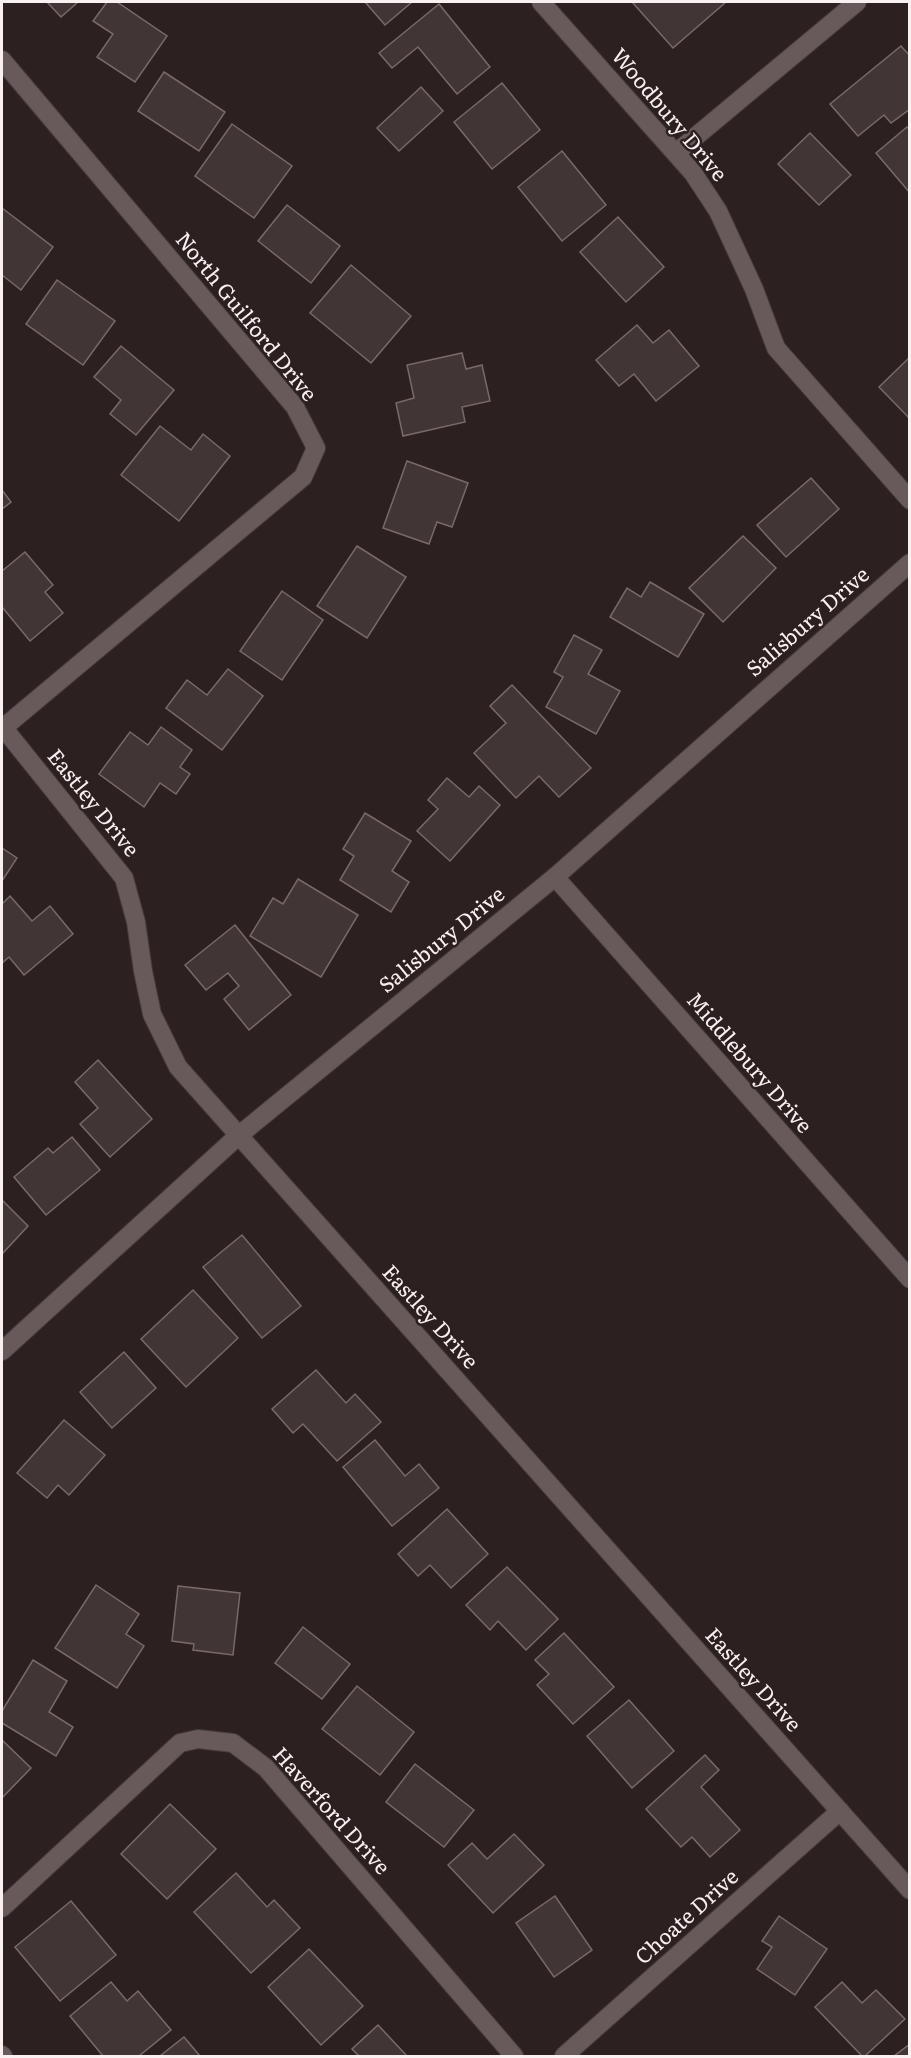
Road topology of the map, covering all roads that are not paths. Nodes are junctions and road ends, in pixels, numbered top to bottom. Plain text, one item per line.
1 (541, 2) edge
2 (857, 2) edge
3 (2, 60) edge
4 (676, 153) junction
5 (909, 500) edge
6 (909, 563) edge
7 (2, 727) edge
8 (555, 877) junction
9 (238, 1136) junction
10 (909, 1279) edge
11 (2, 1351) edge
12 (840, 1811) junction
13 (909, 1890) edge
14 (2, 1908) edge
15 (514, 2056) edge
16 (564, 2056) edge

1 - 4 street, Woodbury Drive
2 - 4 street
3 - 7 street, North Guilford Drive
4 - 5 street, Woodbury Drive
6 - 8 street, Salisbury Drive
7 - 9 street, Eastley Drive
8 - 9 street, Salisbury Drive
8 - 10 street, Middlebury Drive
9 - 11 street, Salisbury Drive
9 - 12 street, Eastley Drive
12 - 13 street, Eastley Drive
12 - 16 street, Choate Drive
14 - 15 street, Haverford Drive

